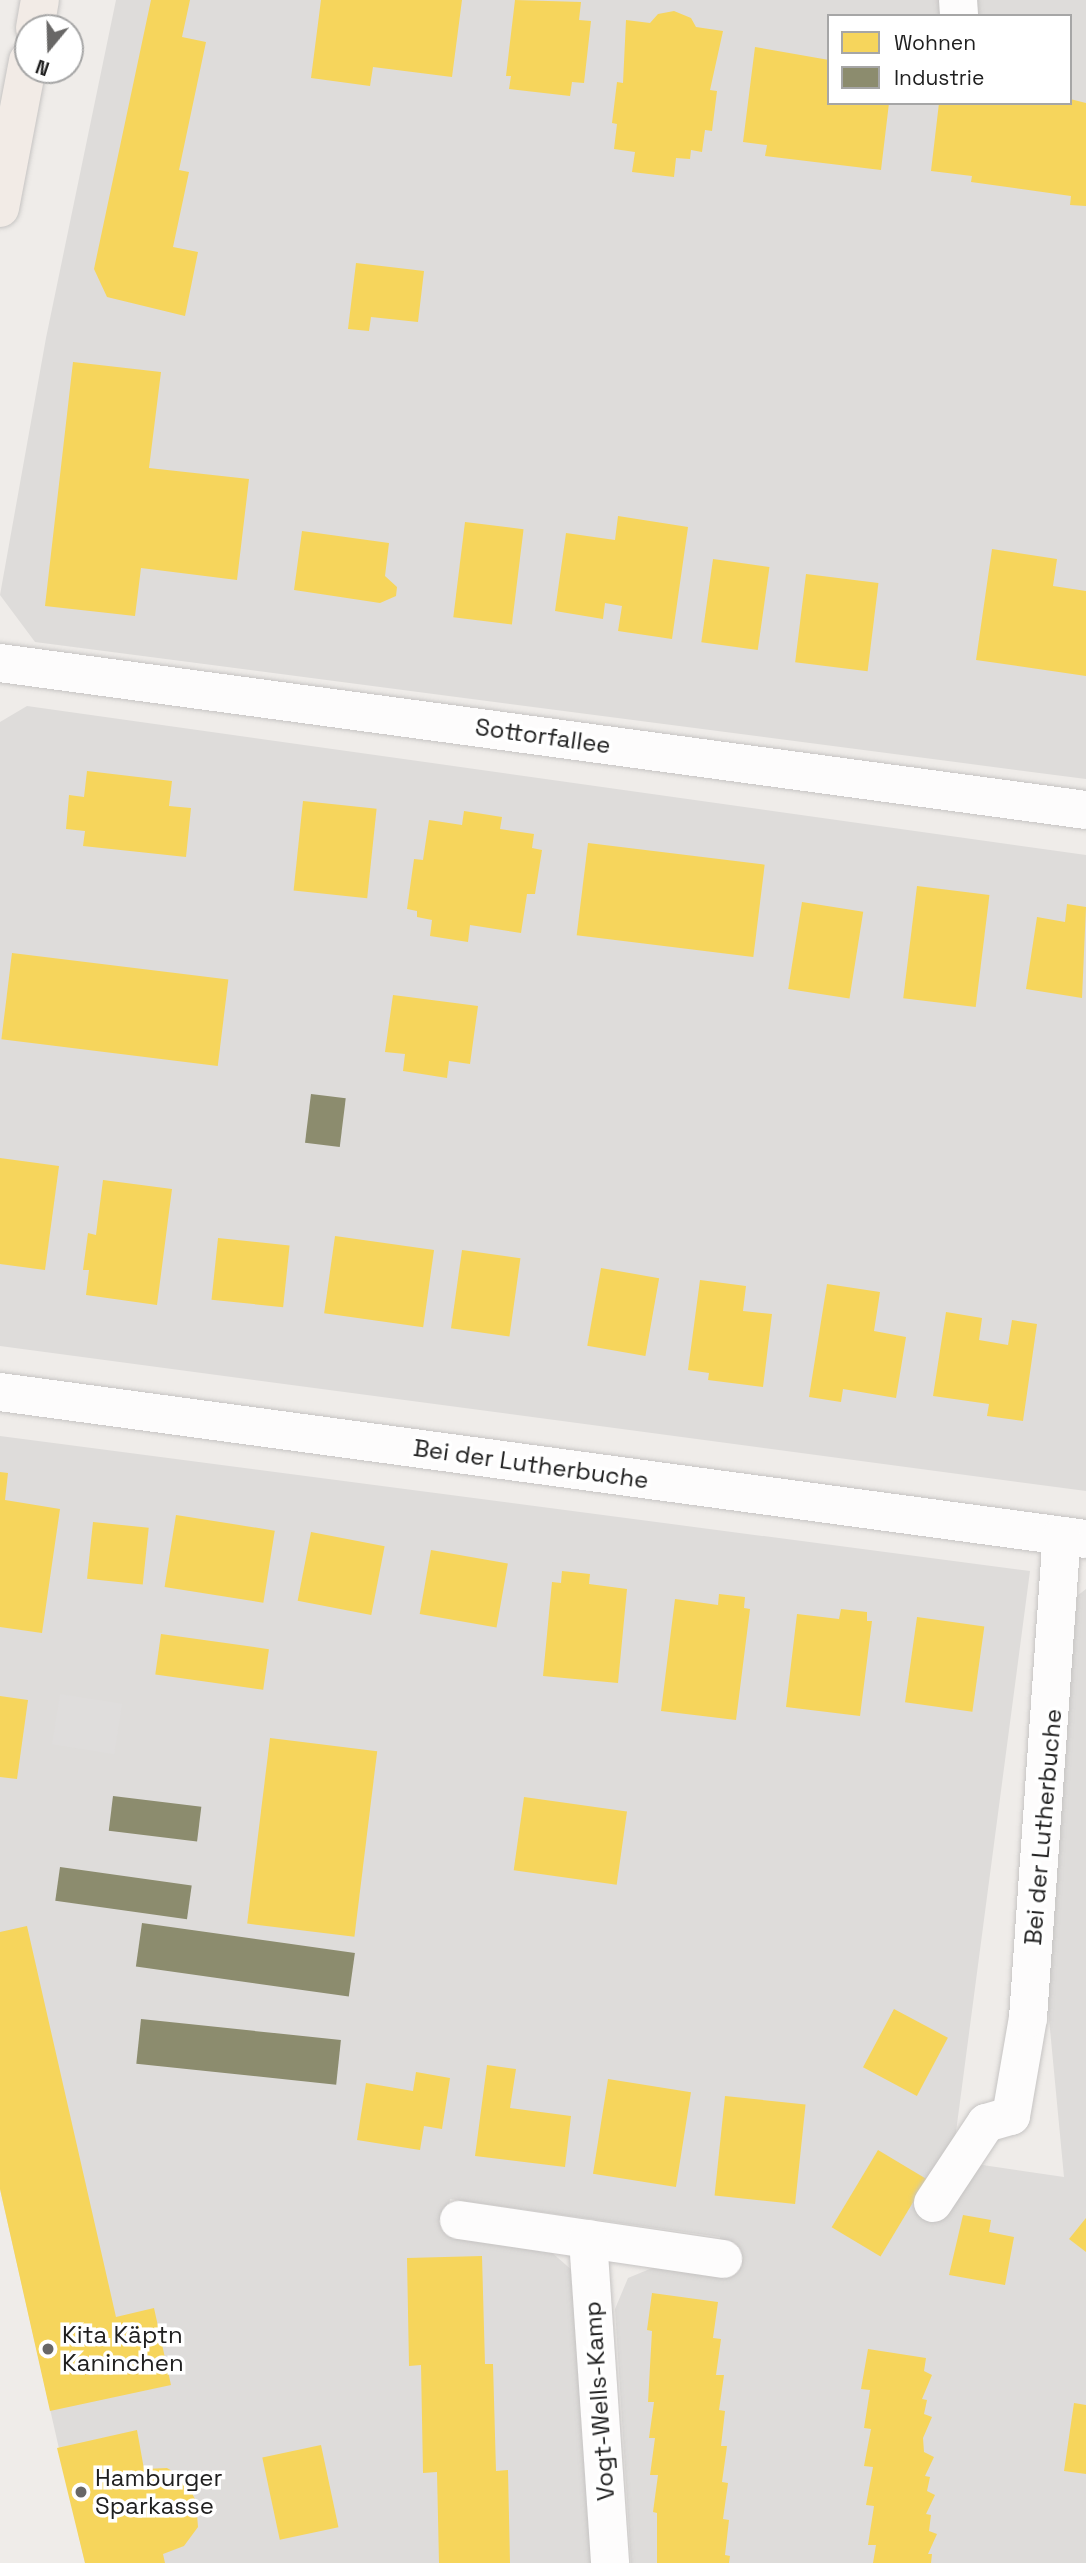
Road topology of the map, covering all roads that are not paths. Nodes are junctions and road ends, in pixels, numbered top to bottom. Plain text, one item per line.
1 (24, 84) edge
2 (0, 208) edge
3 (0, 663) edge
4 (1086, 810) edge
5 (0, 1392) edge
6 (1074, 1537) edge
7 (933, 2203) dead end
8 (459, 2220) dead end
9 (589, 2239) junction
10 (723, 2259) dead end
11 (610, 2563) edge

1 - 2 main road
3 - 4 street, Sottorfallee
5 - 6 street, Bei der Lutherbuche
6 - 7 street, Bei der Lutherbuche
8 - 9 street
9 - 10 street
9 - 11 street, Vogt-Wells-Kamp

